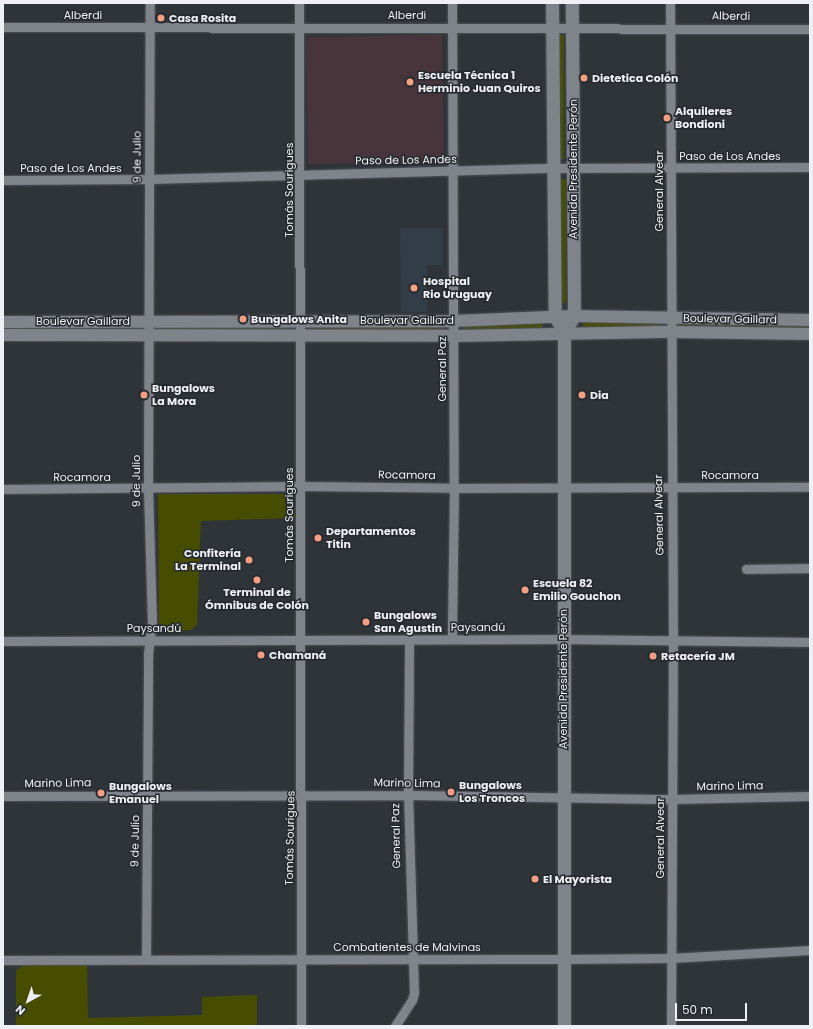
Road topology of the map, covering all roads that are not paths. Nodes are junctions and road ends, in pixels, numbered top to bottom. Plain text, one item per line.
1 (150, 3) edge
2 (299, 3) edge
3 (452, 3) edge
4 (552, 3) edge
5 (572, 3) edge
6 (670, 3) edge
7 (3, 27) edge
8 (150, 27) junction
9 (300, 27) junction
10 (452, 27) junction
11 (552, 27) junction
12 (572, 27) junction
13 (670, 27) junction
14 (810, 29) edge
15 (810, 167) edge
16 (554, 168) junction
17 (671, 168) junction
18 (574, 169) junction
19 (453, 172) junction
20 (301, 173) junction
21 (149, 179) junction
22 (3, 180) edge
23 (555, 316) junction
24 (574, 316) junction
25 (671, 318) junction
26 (300, 319) junction
27 (810, 320) edge
28 (148, 321) junction
29 (453, 321) junction
30 (3, 322) edge
31 (672, 332) junction
32 (564, 333) junction
33 (810, 334) edge
34 (3, 335) edge
35 (149, 335) junction
36 (299, 336) junction
37 (454, 336) junction
38 (301, 486) junction
39 (563, 487) junction
40 (670, 487) junction
41 (810, 487) edge
42 (454, 488) junction
43 (3, 489) edge
44 (148, 489) junction
45 (810, 568) edge
46 (746, 569) dead end
47 (452, 639) junction
48 (563, 639) junction
49 (150, 640) junction
50 (301, 640) junction
51 (409, 640) junction
52 (3, 641) edge
53 (673, 642) junction
54 (810, 642) edge
55 (148, 794) junction
56 (303, 795) junction
57 (408, 795) junction
58 (3, 796) edge
59 (810, 796) edge
60 (563, 799) junction
61 (672, 799) junction
62 (810, 950) edge
63 (411, 958) junction
64 (671, 958) junction
65 (146, 959) junction
66 (301, 959) junction
67 (564, 959) junction
68 (3, 960) edge
69 (301, 1026) edge
70 (395, 1026) edge
71 (564, 1026) edge
72 (671, 1026) edge

1 - 8 street, 9 de Julio
2 - 9 street, Tomás Sourigues
3 - 10 street, General Paz
4 - 11 main road, Avenida Presidente Perón
5 - 12 main road, Avenida Presidente Perón
6 - 13 street, General Alvear
7 - 8 street, Alberdi
8 - 9 street, Alberdi
8 - 21 street, 9 de Julio
9 - 10 street, Alberdi
9 - 20 street, Tomás Sourigues
10 - 11 street, Alberdi
10 - 19 street, General Paz
11 - 12 street, Alberdi
11 - 16 main road, Avenida Presidente Perón
12 - 13 street, Alberdi
12 - 18 main road, Avenida Presidente Perón
13 - 14 street, Alberdi
13 - 17 street, General Alvear
15 - 17 street, Paso de Los Andes
16 - 18 street, Paso de Los Andes
16 - 19 street, Paso de Los Andes
16 - 23 main road, Avenida Presidente Perón
17 - 18 street, Paso de Los Andes
17 - 25 street, General Alvear
18 - 24 main road, Avenida Presidente Perón
19 - 20 street, Paso de Los Andes
19 - 29 street, General Paz
20 - 21 street, Paso de Los Andes
20 - 26 street, Tomás Sourigues
21 - 22 street, Paso de Los Andes
21 - 28 street, 9 de Julio
23 - 24 street, Boulevar Gaillard
23 - 29 street, Boulevar Gaillard
23 - 32 main road, Avenida Presidente Perón
24 - 25 street, Boulevar Gaillard
24 - 32 main road
25 - 27 street, Boulevar Gaillard
25 - 31 street, General Alvear
26 - 28 street, Boulevar Gaillard
26 - 29 street, Boulevar Gaillard
26 - 36 street, Tomás Sourigues
28 - 30 street, Boulevar Gaillard
28 - 35 street, 9 de Julio
29 - 37 street, General Paz
31 - 32 street, Boulevar Gaillard
31 - 33 street, Boulevar Gaillard
31 - 40 street, General Alvear
32 - 37 street, Boulevar Gaillard
32 - 39 main road, Avenida Presidente Perón
34 - 35 street, Boulevar Gaillard
35 - 36 street, Boulevar Gaillard
35 - 44 street, 9 de Julio
36 - 37 street, Boulevar Gaillard
36 - 38 street, Tomás Sourigues
37 - 42 street, General Paz
38 - 42 street, Rocamora
38 - 44 street, Rocamora
38 - 50 street, Tomás Sourigues
39 - 40 street, Rocamora
39 - 42 street, Rocamora
39 - 48 main road, Avenida Presidente Perón
40 - 41 street, Rocamora
40 - 53 street, General Alvear
42 - 47 street, General Paz
43 - 44 street, Rocamora
44 - 49 street, 9 de Julio
45 - 46 street
47 - 48 street, Paysandú
47 - 51 street, Paysandú
48 - 53 street, Paysandú
48 - 60 main road, Avenida Presidente Perón
49 - 50 street, Paysandú
49 - 52 street, Paysandú
49 - 55 street, 9 de Julio
50 - 51 street, Paysandú
50 - 56 street, Tomás Sourigues
51 - 57 street, General Paz
53 - 54 street, Paysandú
53 - 61 street, General Alvear
55 - 56 street, Marino Lima
55 - 58 street, Marino Lima
55 - 65 street, 9 de Julio
56 - 57 street, Marino Lima
56 - 66 street, Tomás Sourigues
57 - 60 street, Marino Lima
57 - 63 street, General Paz
59 - 61 street, Marino Lima
60 - 61 street, Marino Lima
60 - 67 main road, Avenida Presidente Perón
61 - 64 street, General Alvear
62 - 64 street, Combatientes de Malvinas
63 - 66 street, Combatientes de Malvinas
63 - 67 street, Combatientes de Malvinas
63 - 70 street, General Paz
64 - 67 street, Combatientes de Malvinas
64 - 72 street, General Alvear
65 - 66 street, Combatientes de Malvinas
65 - 68 street, Combatientes de Malvinas
66 - 69 street, Tomás Sourigues
67 - 71 main road, Avenida Presidente Perón

